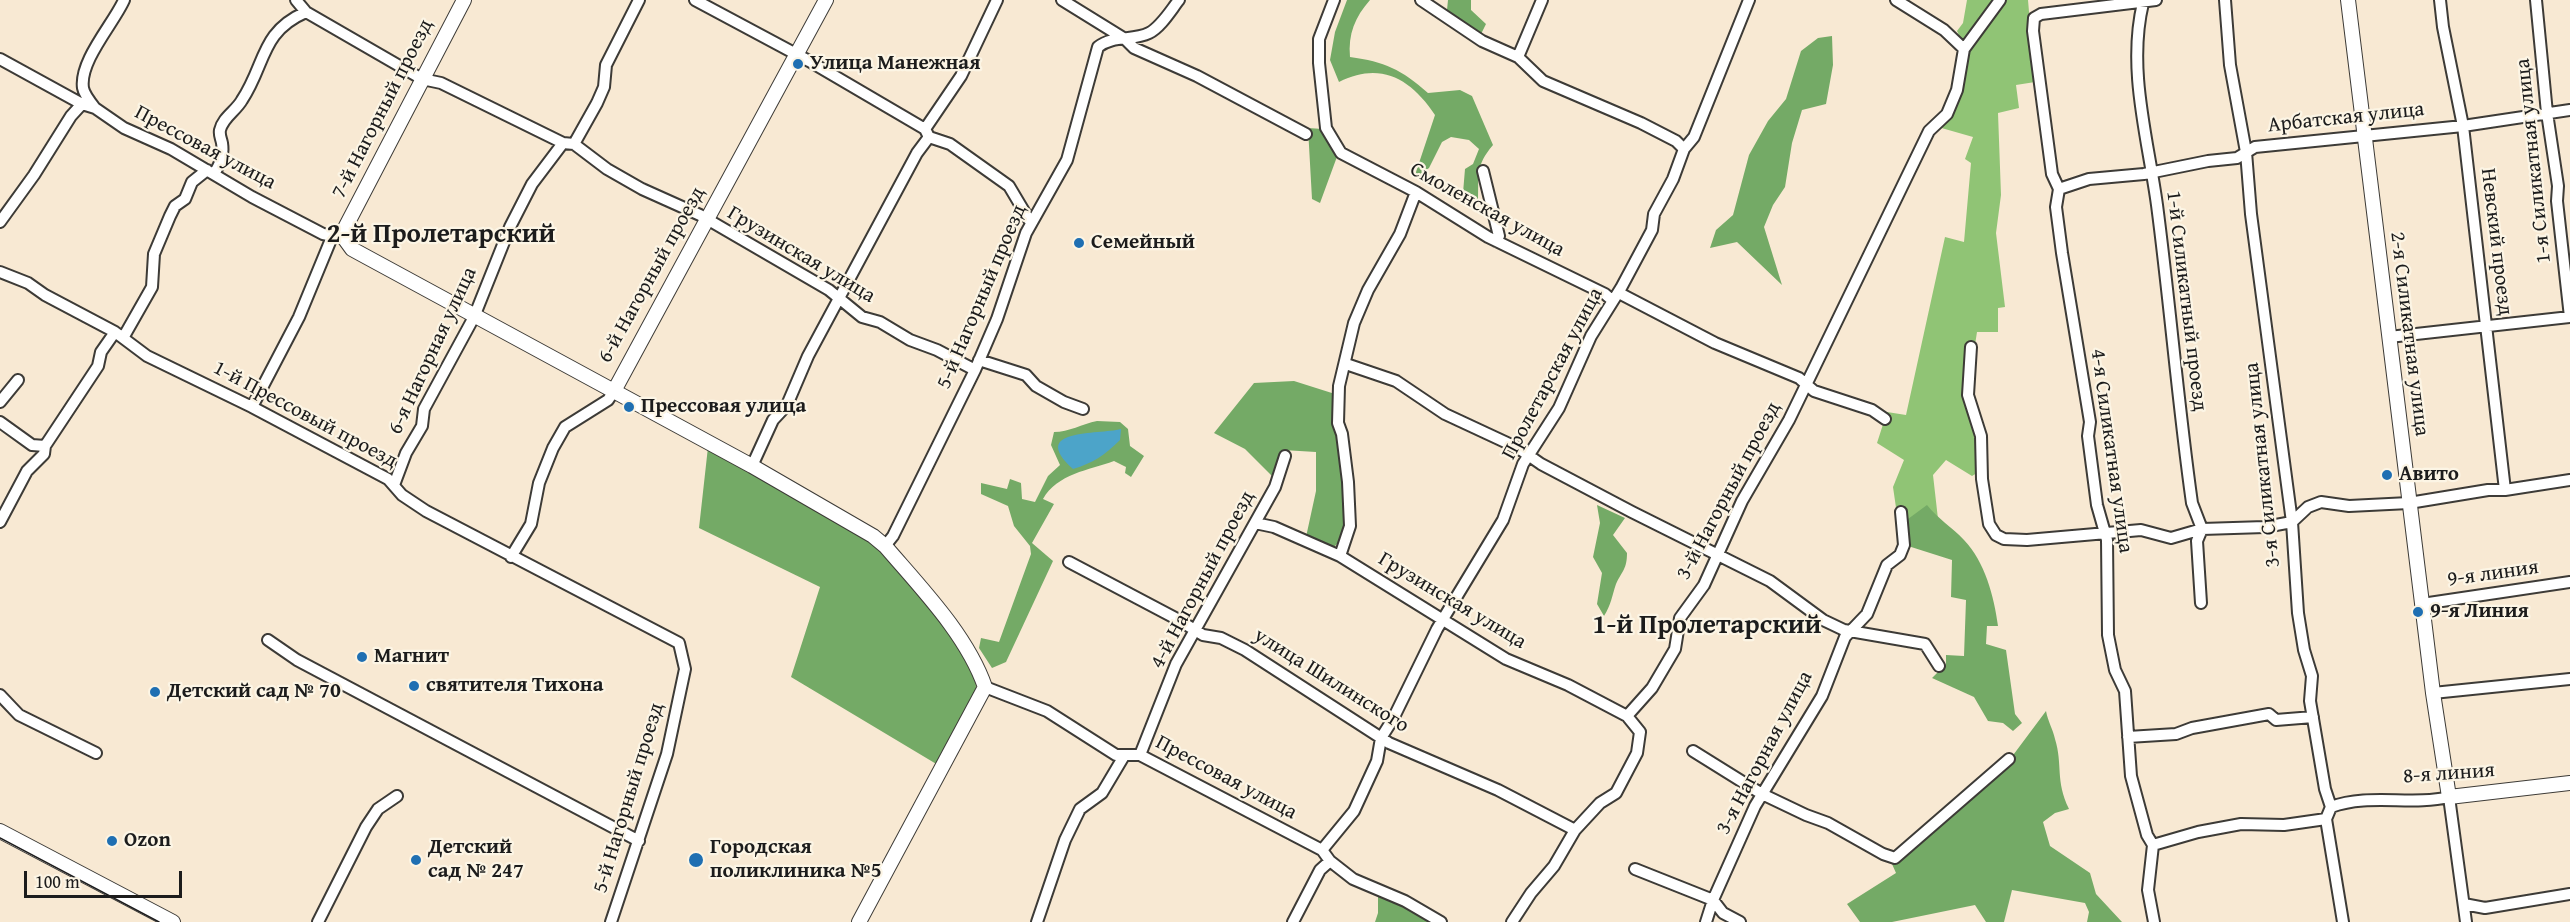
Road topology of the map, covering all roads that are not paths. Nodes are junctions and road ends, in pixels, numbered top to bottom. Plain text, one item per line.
1 (124, 0) edge
2 (296, 0) edge
3 (464, 0) edge
4 (639, 0) edge
5 (694, 0) edge
6 (826, 0) edge
7 (997, 0) edge
8 (1062, 0) edge
9 (1179, 0) edge
10 (1334, 0) edge
11 (1421, 0) edge
12 (1542, 0) edge
13 (1749, 0) edge
14 (1896, 0) edge
15 (2000, 0) edge
16 (2156, 0) edge
17 (2225, 0) edge
18 (2348, 0) edge
19 (2440, 0) edge
20 (2536, 0) edge
21 (2143, 3) junction
22 (306, 12) junction
23 (1125, 39) junction
24 (1964, 49) junction
25 (796, 54) junction
26 (1518, 57) junction
27 (0, 59) edge
28 (422, 79) junction
29 (82, 104) junction
30 (95, 108) junction
31 (2570, 110) edge
32 (2547, 113) junction
33 (2463, 126) junction
34 (927, 133) junction
35 (1306, 134) dead end
36 (2363, 135) junction
37 (568, 143) junction
38 (1684, 149) junction
39 (2246, 152) junction
40 (1483, 171) dead end
41 (211, 172) junction
42 (2152, 172) junction
43 (2570, 185) edge
44 (2558, 186) junction
45 (2059, 189) junction
46 (1416, 192) junction
47 (706, 220) junction
48 (0, 222) edge
49 (1031, 223) junction
50 (338, 237) junction
51 (1496, 242) junction
52 (0, 272) edge
53 (1616, 297) junction
54 (840, 299) junction
55 (474, 317) junction
56 (2570, 317) edge
57 (2487, 328) junction
58 (119, 335) junction
59 (2389, 337) junction
60 (1971, 347) dead end
61 (1346, 364) junction
62 (977, 365) junction
63 (18, 380) dead end
64 (1806, 383) junction
65 (614, 391) junction
66 (0, 402) edge
67 (252, 407) junction
68 (1083, 409) dead end
69 (1885, 419) dead end
70 (0, 422) edge
71 (45, 446) junction
72 (1528, 455) junction
73 (1285, 456) dead end
74 (752, 466) junction
75 (2570, 480) edge
76 (394, 485) junction
77 (2505, 490) junction
78 (2287, 493) junction
79 (2409, 503) junction
80 (2308, 507) junction
81 (1900, 512) dead end
82 (0, 522) edge
83 (2292, 522) junction
84 (1256, 523) junction
85 (2202, 529) junction
86 (2106, 533) junction
87 (885, 546) junction
88 (1718, 554) junction
89 (1340, 556) junction
90 (511, 557) junction
91 (1068, 562) dead end
92 (2570, 582) edge
93 (2201, 603) dead end
94 (2422, 604) junction
95 (1443, 621) junction
96 (1196, 631) junction
97 (1850, 631) junction
98 (268, 640) dead end
99 (680, 650) joint
100 (1939, 666) dead end
101 (2570, 679) edge
102 (985, 687) junction
103 (2433, 693) junction
104 (0, 695) edge
105 (1627, 716) junction
106 (2313, 717) junction
107 (2128, 737) junction
108 (1381, 738) junction
109 (1692, 751) dead end
110 (96, 753) dead end
111 (1140, 755) junction
112 (1124, 756) junction
113 (2009, 759) dead end
114 (2570, 783) edge
115 (1762, 794) junction
116 (397, 796) dead end
117 (2449, 797) junction
118 (2331, 807) junction
119 (2326, 819) junction
120 (1575, 830) junction
121 (0, 831) edge
122 (639, 841) junction
123 (2153, 845) junction
124 (1322, 850) junction
125 (1330, 861) junction
126 (1635, 869) dead end
127 (2570, 894) edge
128 (1713, 900) junction
129 (2464, 903) junction
130 (173, 922) edge
131 (318, 922) edge
132 (611, 922) edge
133 (859, 922) edge
134 (1036, 922) edge
135 (1293, 922) edge
136 (1441, 922) edge
137 (1512, 922) edge
138 (1706, 922) edge
139 (1740, 922) edge
140 (2154, 922) edge
141 (2343, 922) edge
142 (2466, 922) edge

1 - 30 street
2 - 22 street, Грузинская улица
3 - 28 street, 7-й Нагорный проезд
4 - 37 street, 6-я Нагорная улица
5 - 25 street
6 - 25 street, 6-й Нагорный проезд
7 - 34 street
8 - 23 street
9 - 23 street, 5-й Нагорный проезд
10 - 46 street, Смоленская улица
11 - 26 street
12 - 26 street
13 - 38 street, Пролетарская улица
14 - 24 street
15 - 24 street
16 - 21 street
17 - 39 street, 3-я Силикатная улица
18 - 36 street, 2-я Силикатная улица
19 - 33 street, Невский проезд
20 - 32 street, 1-я Силикатная улица
21 - 42 street, 1-й Силикатный проезд
21 - 45 street, 4-я Силикатная улица
22 - 28 street, Грузинская улица
22 - 41 street
23 - 35 street
23 - 49 street, 5-й Нагорный проезд
24 - 64 street, 3-й Нагорный проезд
25 - 34 street
25 - 47 street, 6-й Нагорный проезд
26 - 38 street
27 - 29 street, Прессовая улица
28 - 37 street, Грузинская улица
28 - 50 street, 7-й Нагорный проезд
29 - 30 street, Прессовая улица
29 - 48 street
30 - 41 street, Прессовая улица
31 - 32 street, Арбатская улица
32 - 33 street, Арбатская улица
32 - 44 street, 1-я Силикатная улица
33 - 36 street, Арбатская улица
33 - 57 street, Невский проезд
34 - 49 street
34 - 54 street
36 - 39 street, Арбатская улица
36 - 59 street, 2-я Силикатная улица
37 - 47 street, Грузинская улица
37 - 55 street, 6-я Нагорная улица
38 - 53 street, Пролетарская улица
39 - 42 street, Арбатская улица
39 - 78 street, 3-я Силикатная улица
40 - 51 street
41 - 50 street, Прессовая улица
41 - 58 street
42 - 45 street, Арбатская улица
42 - 85 street, 1-й Силикатный проезд
43 - 44 street
44 - 56 street, 1-я Силикатная улица
45 - 86 street, 4-я Силикатная улица
46 - 51 street, Смоленская улица
46 - 61 street
47 - 54 street, Грузинская улица
47 - 65 street, 6-й Нагорный проезд
49 - 62 street, 5-й Нагорный проезд
50 - 55 street, Прессовая улица
50 - 67 street, 7-й Нагорный проезд
51 - 53 street, Смоленская улица
52 - 58 street, 1-й Прессовый проезд
53 - 64 street, Смоленская улица
53 - 72 street, Пролетарская улица
54 - 62 street, Грузинская улица
54 - 74 street
55 - 65 street, Прессовая улица
55 - 76 street, 6-я Нагорная улица
56 - 57 street
57 - 59 street
57 - 77 street, Невский проезд
58 - 67 street, 1-й Прессовый проезд
58 - 71 street
59 - 79 street, 2-я Силикатная улица
60 - 86 street
61 - 72 street
61 - 89 street
62 - 68 street, Грузинская улица
62 - 87 street, 5-й Нагорный проезд
63 - 66 street
64 - 69 street, Смоленская улица
64 - 88 street, 3-й Нагорный проезд
65 - 74 street, Прессовая улица
65 - 90 street, 6-й Нагорный проезд
67 - 76 street, 1-й Прессовый проезд
70 - 71 street
71 - 82 street
72 - 88 street
72 - 95 street, Пролетарская улица
73 - 84 street, 4-й Нагорный проезд
74 - 87 street, Прессовая улица
75 - 77 street
76 - 90 street, 1-й Прессовый проезд
77 - 79 street
78 - 80 street
78 - 83 street, 3-я Силикатная улица
79 - 80 street
79 - 94 street, 2-я Силикатная улица
80 - 83 street
81 - 97 street, 3-я Нагорная улица
83 - 85 street
83 - 106 street, 3-я Силикатная улица
84 - 89 street, Грузинская улица
84 - 96 street, 4-й Нагорный проезд
85 - 86 street
85 - 93 street, 1-й Силикатный проезд
86 - 107 street, 4-я Силикатная улица
87 - 102 street, Прессовая улица
88 - 97 street
88 - 105 street, 3-й Нагорный проезд
89 - 95 street, Грузинская улица
90 - 99 street, 1-й Прессовый проезд
91 - 96 street, улица Шилинского
92 - 94 street, 9-я линия
94 - 103 street, 2-я Силикатная улица
95 - 105 street, Грузинская улица
95 - 108 street, Пролетарская улица
96 - 108 street, улица Шилинского
96 - 111 street, 4-й Нагорный проезд
97 - 100 street
97 - 115 street, 3-я Нагорная улица
98 - 122 street
99 - 122 street, 5-й Нагорный проезд
101 - 103 street
102 - 112 street, Прессовая улица
102 - 133 street
103 - 117 street, 2-я Силикатная улица
104 - 110 street
105 - 120 street
106 - 107 street
106 - 118 street, 3-я Силикатная улица
107 - 123 street, 4-я Силикатная улица
108 - 120 street, улица Шилинского
108 - 124 street, Пролетарская улица
109 - 115 street
111 - 112 street, Прессовая улица
111 - 124 street, Прессовая улица
112 - 134 street
113 - 115 street
114 - 117 street, 8-я линия
115 - 128 street, 3-я Нагорная улица
116 - 131 street
117 - 118 street, 8-я линия
117 - 129 street, 2-я Силикатная улица
118 - 119 street
119 - 123 street
119 - 141 street
120 - 137 street
121 - 130 street
122 - 132 street, 5-й Нагорный проезд
123 - 140 street, 4-я Силикатная улица
124 - 125 street, Прессовая улица
125 - 135 street
125 - 136 street, Прессовая улица
126 - 128 street
127 - 129 street
128 - 138 street, 3-я Нагорная улица
128 - 139 street
129 - 142 street, 2-я Силикатная улица

